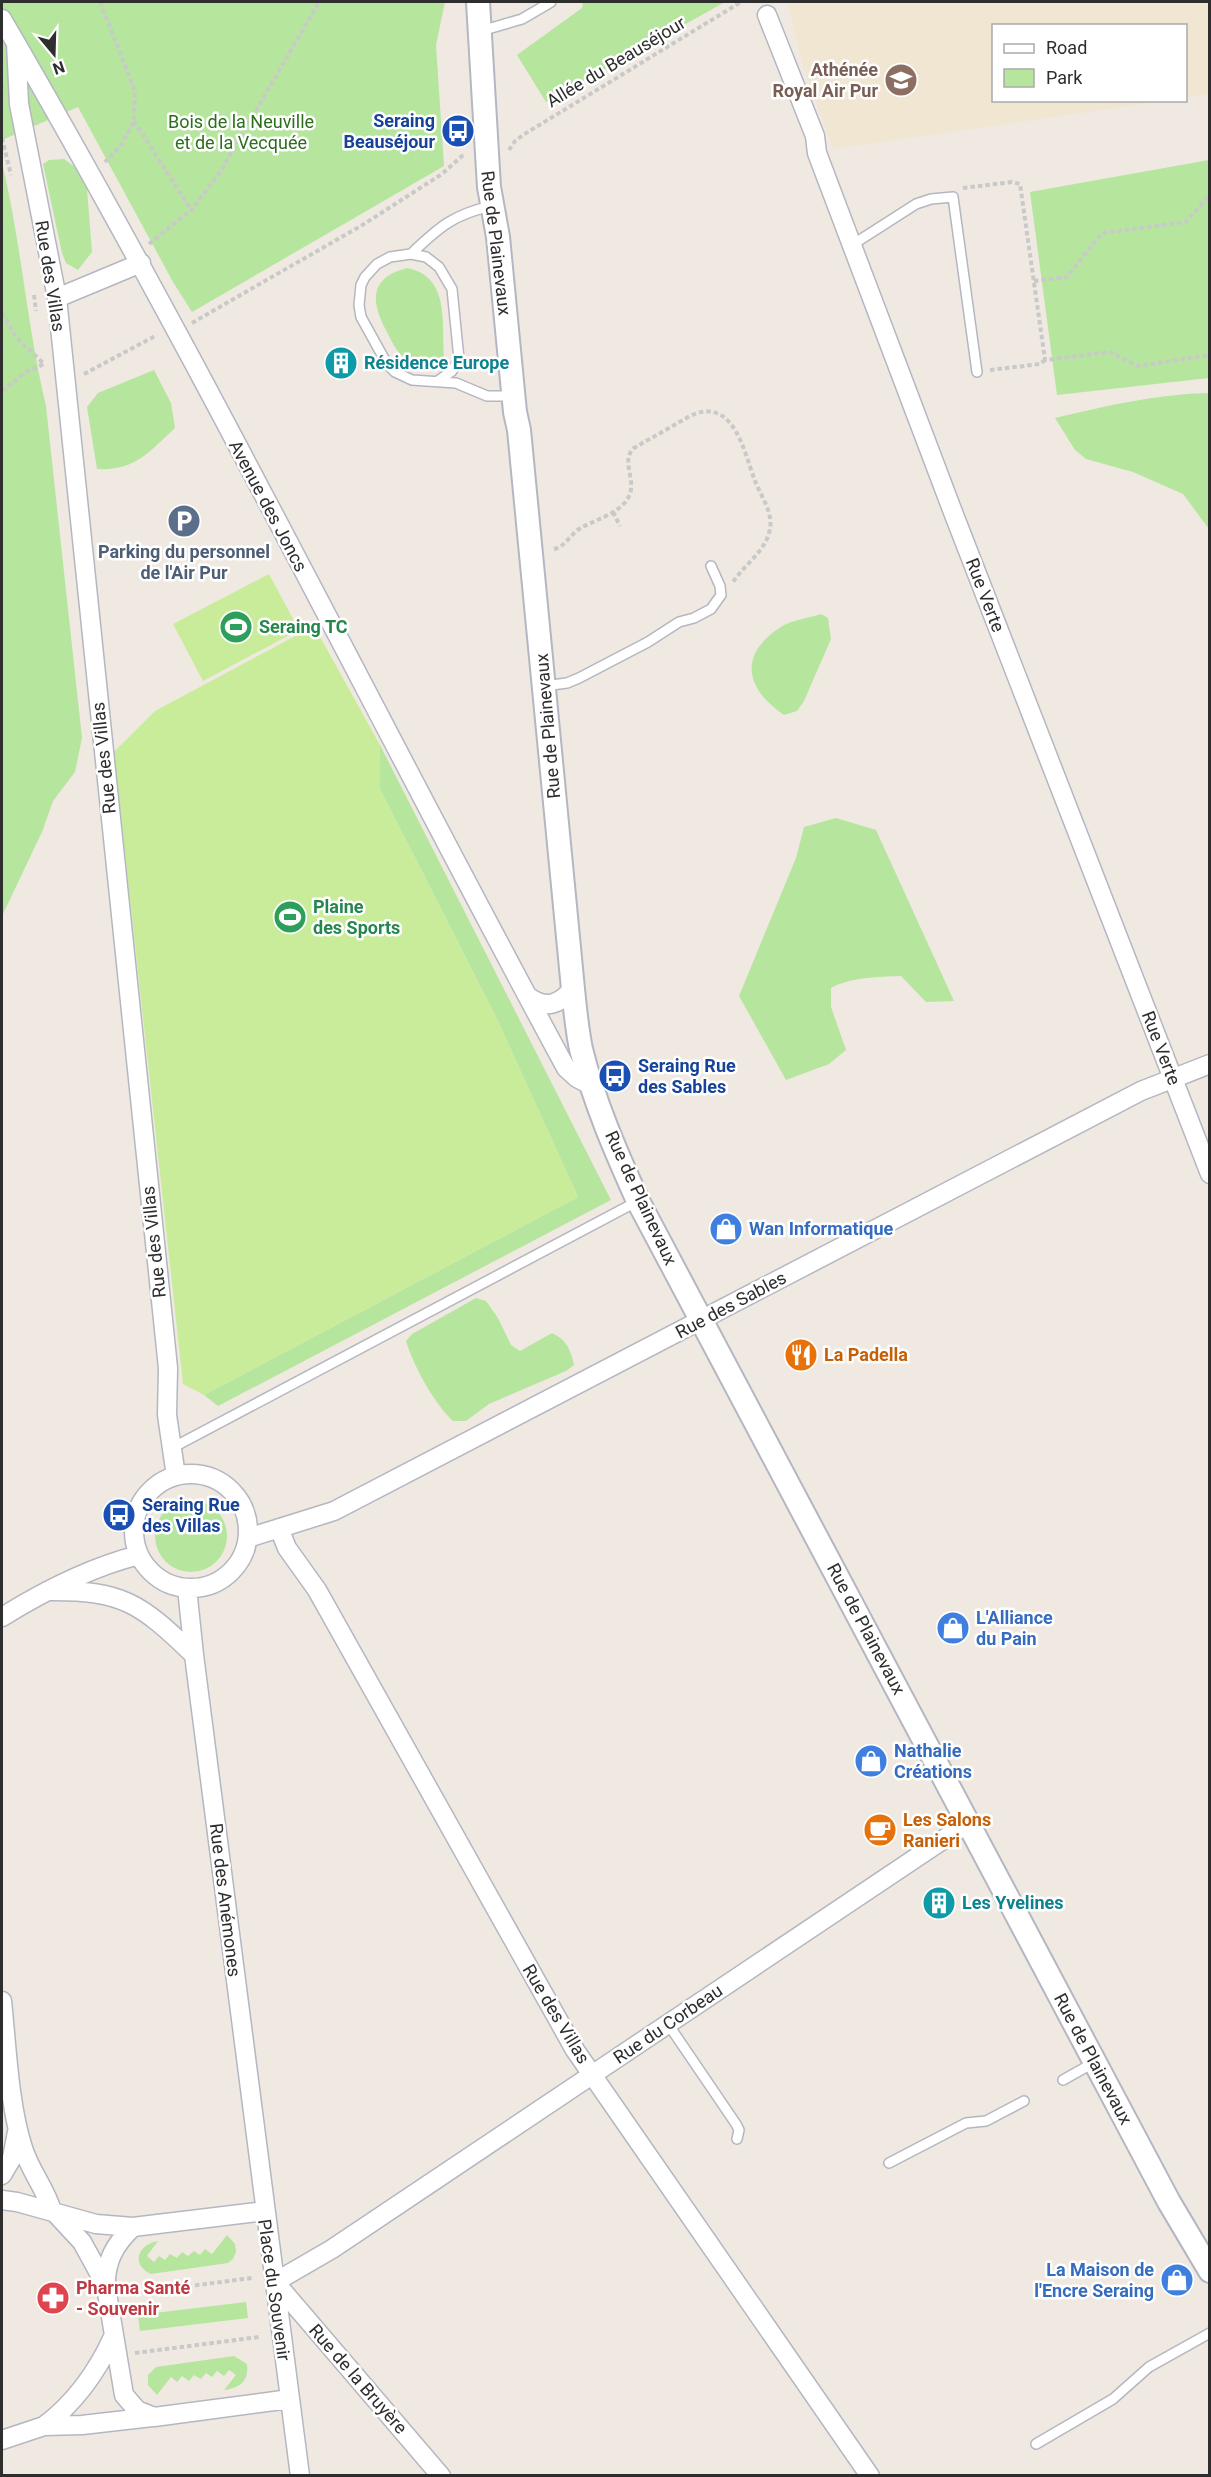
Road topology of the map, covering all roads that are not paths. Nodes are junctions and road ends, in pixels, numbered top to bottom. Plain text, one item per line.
1 (478, 2) edge
2 (551, 2) edge
3 (767, 15) dead end
4 (2, 18) edge
5 (481, 31) junction
6 (16, 43) junction
7 (492, 206) junction
8 (852, 245) junction
9 (411, 254) junction
10 (139, 259) junction
11 (57, 298) junction
12 (976, 372) road end
13 (438, 381) junction
14 (513, 396) junction
15 (711, 566) dead end
16 (544, 686) junction
17 (573, 989) junction
18 (529, 997) junction
19 (1209, 1064) edge
20 (1172, 1077) junction
21 (592, 1086) junction
22 (1209, 1174) edge
23 (638, 1201) junction
24 (703, 1320) junction
25 (172, 1448) junction
26 (176, 1476) junction
27 (279, 1528) junction
28 (248, 1538) junction
29 (139, 1555) junction
30 (188, 1588) junction
31 (47, 1591) junction
32 (2, 1617) edge
33 (194, 1655) junction
34 (968, 1823) junction
35 (2, 2001) edge
36 (668, 2024) junction
37 (1095, 2062) junction
38 (592, 2075) junction
39 (1063, 2080) dead end
40 (1024, 2101) dead end
41 (18, 2128) junction
42 (737, 2139) dead end
43 (889, 2163) dead end
44 (2, 2175) edge
45 (9, 2201) edge
46 (52, 2211) junction
47 (265, 2211) junction
48 (133, 2227) junction
49 (1209, 2271) edge
50 (275, 2282) junction
51 (106, 2287) junction
52 (1209, 2333) edge
53 (114, 2337) junction
54 (290, 2399) junction
55 (154, 2417) junction
56 (44, 2426) junction
57 (2, 2440) edge
58 (1036, 2444) dead end
59 (300, 2475) edge
60 (441, 2475) edge
61 (870, 2475) edge

1 - 5 street, Rue de Plainevaux
2 - 5 lane
3 - 8 street, Rue Verte
4 - 6 street, Avenue des Joncs
5 - 7 street, Rue de Plainevaux
6 - 10 street, Avenue des Joncs
6 - 11 street, Rue des Villas
7 - 9 lane
7 - 14 street, Rue de Plainevaux
8 - 12 lane
8 - 20 street, Rue Verte
9 - 13 lane
9 - 13 lane
10 - 11 street
10 - 18 street, Avenue des Joncs
11 - 25 street, Rue des Villas
13 - 14 lane
14 - 16 street, Rue de Plainevaux
15 - 16 lane
16 - 17 street, Rue de Plainevaux
17 - 18 street
17 - 21 street, Rue de Plainevaux
18 - 21 street, Avenue des Joncs
19 - 20 street, Rue des Sables
20 - 22 street, Rue Verte
20 - 24 street, Rue des Sables
21 - 23 street, Rue de Plainevaux
23 - 24 street, Rue de Plainevaux
23 - 25 lane
24 - 27 street, Rue des Sables
24 - 34 street, Rue de Plainevaux
25 - 26 street, Rue des Villas
26 - 28 street
26 - 29 street
27 - 28 street, Rue des Sables
27 - 38 street, Rue des Villas
28 - 30 street
29 - 30 street
29 - 31 street
30 - 33 street, Rue des Anémones
31 - 32 street
31 - 33 street
33 - 47 street, Rue des Anémones
34 - 36 street, Rue du Corbeau
34 - 37 street, Rue de Plainevaux
35 - 41 street
36 - 38 street, Rue du Corbeau
36 - 42 lane
37 - 39 lane
37 - 49 street, Rue de Plainevaux
38 - 50 street, Rue du Corbeau
38 - 61 street, Rue des Villas
40 - 43 lane
41 - 44 street
41 - 46 street
45 - 46 street, Place du Souvenir
46 - 48 street, Place du Souvenir
46 - 51 street
47 - 48 street, Place du Souvenir
47 - 50 street, Place du Souvenir
48 - 51 street
50 - 54 street, Place du Souvenir
50 - 60 street, Rue de la Bruyère
51 - 53 street
52 - 58 lane
53 - 55 street
53 - 56 street
54 - 55 street
54 - 59 street, Place du Souvenir
55 - 56 street
56 - 57 street

